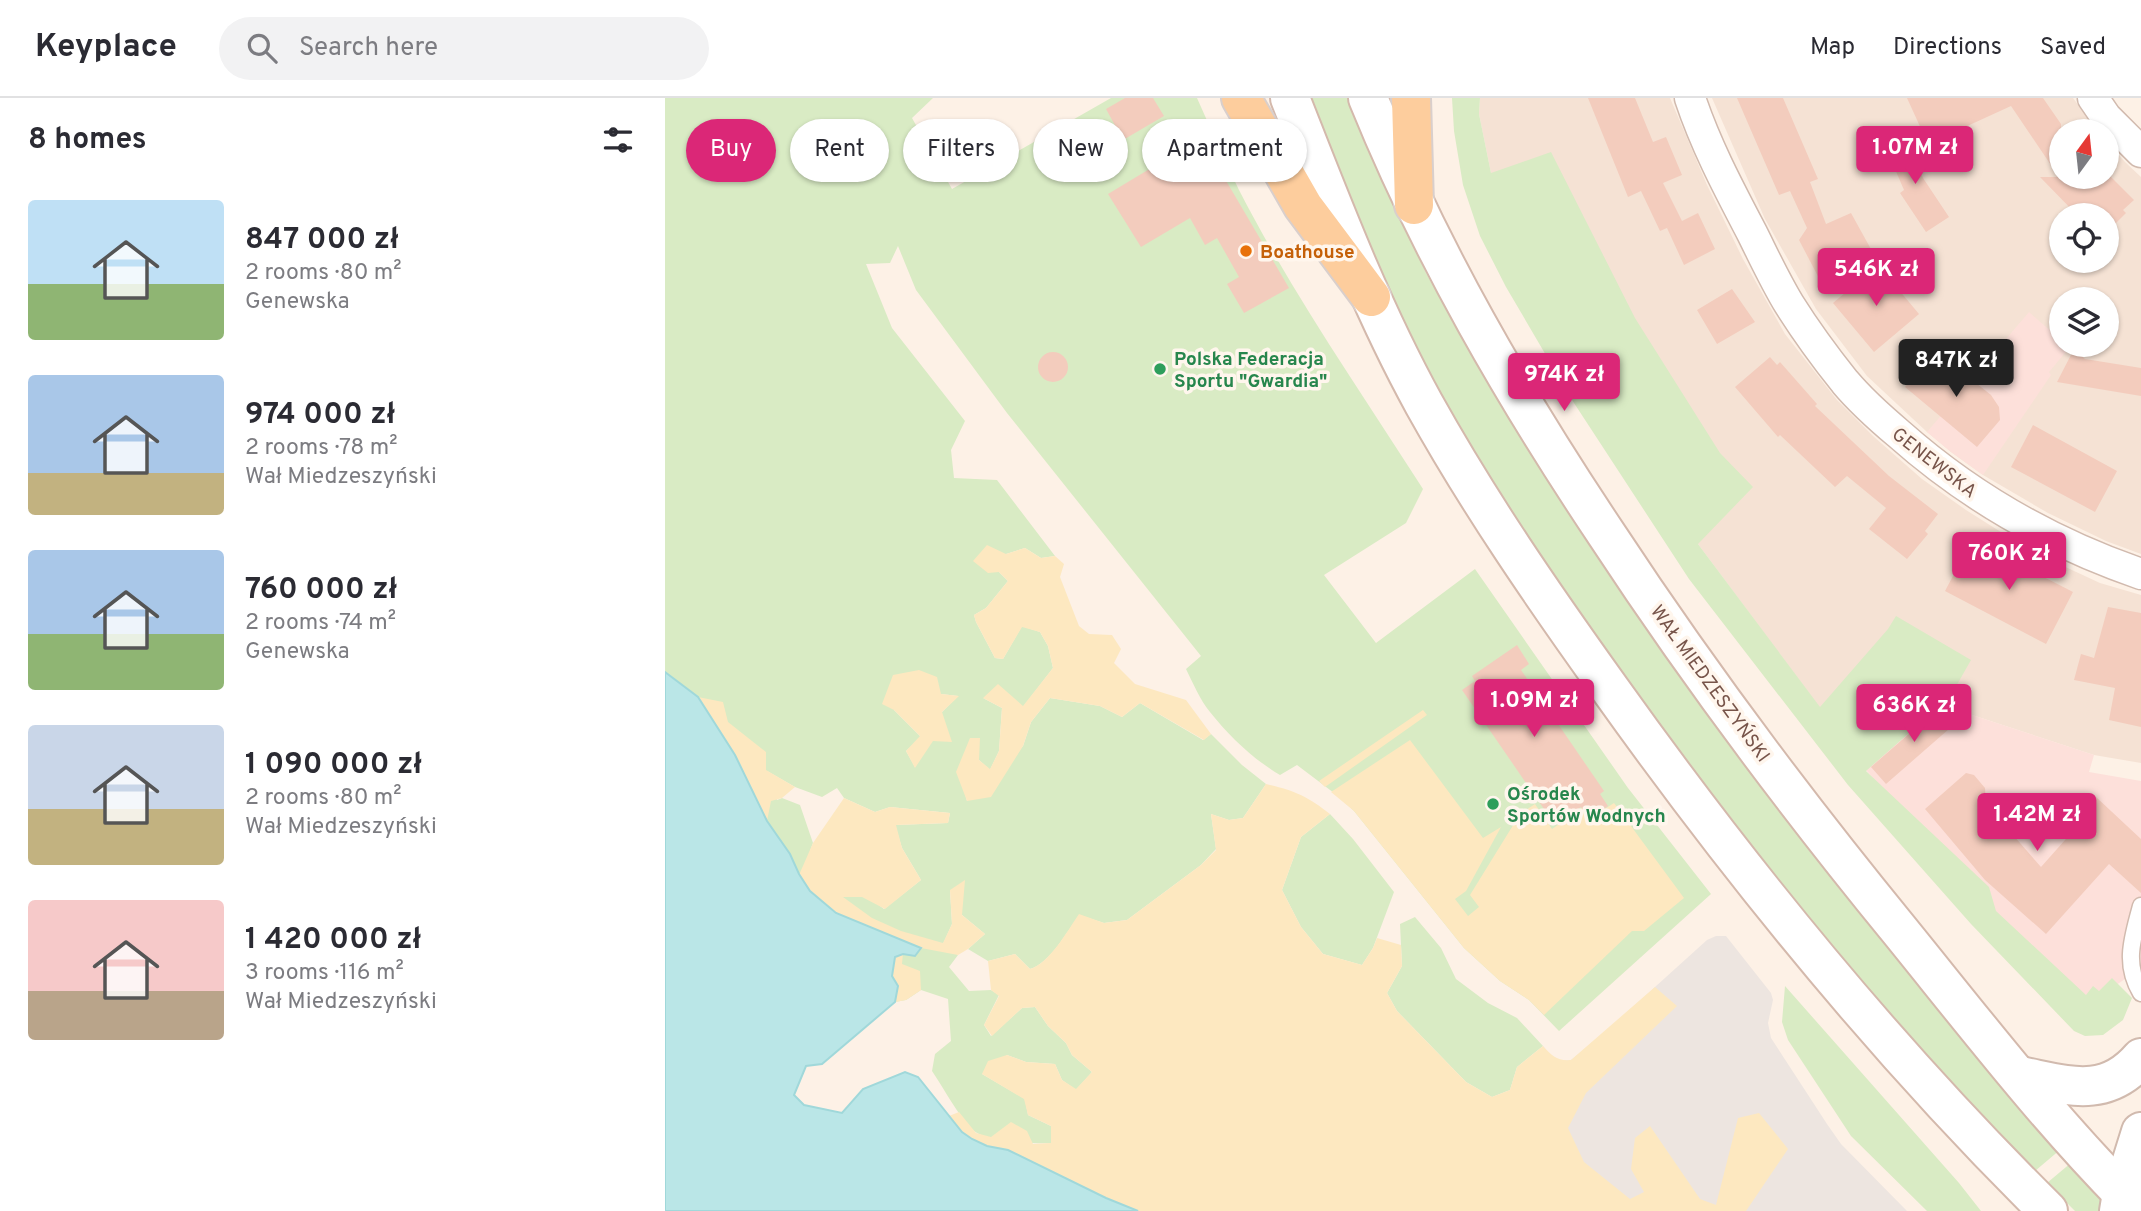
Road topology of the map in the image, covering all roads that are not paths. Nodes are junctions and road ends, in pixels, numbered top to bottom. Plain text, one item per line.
1 (1241, 98) edge
2 (1290, 98) edge
3 (1368, 98) edge
4 (1411, 98) edge
5 (1690, 98) edge
6 (2093, 98) edge
7 (2141, 152) edge
8 (1414, 205) junction
9 (1371, 297) junction
10 (2141, 574) edge
11 (2141, 906) edge
12 (2141, 993) edge
13 (2141, 1058) edge
14 (2020, 1076) junction
15 (2141, 1132) edge
16 (2127, 1205) edge
17 (2047, 1211) edge

1 - 9 main road
2 - 9 main road
3 - 8 main road, WAŁ MIEDZESZYŃSKI
4 - 8 main road
5 - 10 street, GENEWSKA
6 - 7 street
8 - 14 main road, WAŁ MIEDZESZYŃSKI
9 - 17 main road
11 - 12 lane
13 - 14 main road
14 - 16 main road, WAŁ MIEDZESZYŃSKI
15 - 16 main road

